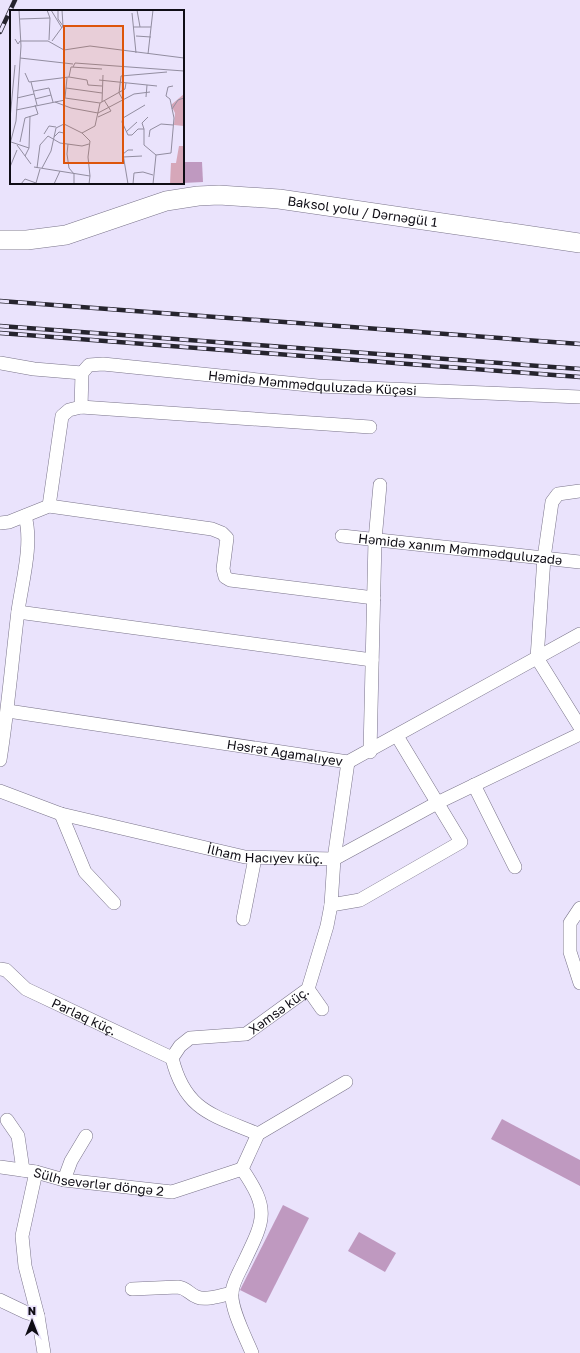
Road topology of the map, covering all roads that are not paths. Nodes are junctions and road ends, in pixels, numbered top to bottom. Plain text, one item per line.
1 (0, 231) edge
2 (45, 238) junction
3 (0, 240) edge
4 (580, 243) edge
5 (0, 363) edge
6 (82, 373) junction
7 (580, 397) edge
8 (81, 407) junction
9 (370, 427) dead end
10 (380, 485) dead end
11 (580, 491) edge
12 (49, 506) junction
13 (25, 516) junction
14 (0, 523) edge
15 (342, 536) dead end
16 (375, 540) junction
17 (544, 558) junction
18 (580, 562) edge
19 (374, 598) junction
20 (18, 612) junction
21 (580, 634) edge
22 (537, 658) junction
23 (372, 660) junction
24 (8, 711) junction
25 (580, 727) edge
26 (580, 734) edge
27 (2, 735) edge
28 (397, 736) junction
29 (370, 752) junction
30 (0, 760) edge
31 (348, 762) junction
32 (474, 785) junction
33 (0, 791) edge
34 (437, 803) junction
35 (61, 814) junction
36 (255, 858) junction
37 (334, 859) junction
38 (515, 867) dead end
39 (114, 903) dead end
40 (331, 905) junction
41 (580, 908) edge
42 (242, 919) dead end
43 (0, 969) edge
44 (580, 983) edge
45 (308, 989) junction
46 (322, 1009) dead end
47 (172, 1058) junction
48 (346, 1082) dead end
49 (7, 1120) dead end
50 (258, 1134) junction
51 (86, 1136) dead end
52 (0, 1167) edge
53 (242, 1169) junction
54 (30, 1171) junction
55 (64, 1180) junction
56 (132, 1289) dead end
57 (232, 1294) junction
58 (0, 1300) edge
59 (38, 1316) junction
60 (44, 1353) edge
61 (252, 1353) edge

1 - 2 main road
2 - 3 main road
2 - 4 main road, Baksol yolu / Dərnəgül 1
5 - 6 street
6 - 7 street, Həmidə Məmmədquluzadə Küçəsi
6 - 8 street
8 - 9 street
8 - 12 street
10 - 16 street
11 - 17 street
12 - 13 street
12 - 19 street
13 - 14 street
13 - 20 street
15 - 16 street, Həmidə xanım Məmmədquluzadə
16 - 17 street, Həmidə xanım Məmmədquluzadə
16 - 19 street
17 - 18 street, Həmidə xanım Məmmədquluzadə
17 - 22 street
19 - 23 street
20 - 23 street
20 - 24 street
21 - 22 street, Həsrət Ağamalıyev
22 - 25 street
22 - 28 street, Həsrət Ağamalıyev
23 - 29 street
24 - 27 street
24 - 31 street, Həsrət Ağamalıyev
26 - 32 street, İlham Hacıyev küç.
27 - 30 street
28 - 29 street, Həsrət Ağamalıyev
28 - 34 street
29 - 31 street, Həsrət Ağamalıyev
31 - 37 street, Xəmsə küç.
32 - 34 street, İlham Hacıyev küç.
32 - 38 street
33 - 35 street, İlham Hacıyev küç.
34 - 37 street, İlham Hacıyev küç.
34 - 40 street
35 - 36 street, İlham Hacıyev küç.
35 - 39 street
36 - 37 street, İlham Hacıyev küç.
36 - 42 street
37 - 40 street, Xəmsə küç.
40 - 45 street, Xəmsə küç.
41 - 44 street
43 - 47 street, Parlaq küç.
45 - 46 street
45 - 47 street, Xəmsə küç.
47 - 50 street
48 - 50 street
49 - 54 street
50 - 53 street
51 - 55 street
52 - 54 street, Sülhsevərlər döngə 2
53 - 55 street, Sülhsevərlər döngə 2
53 - 57 street
54 - 55 street, Sülhsevərlər döngə 2
54 - 59 street
56 - 57 street
57 - 61 street
58 - 59 street
59 - 60 street

